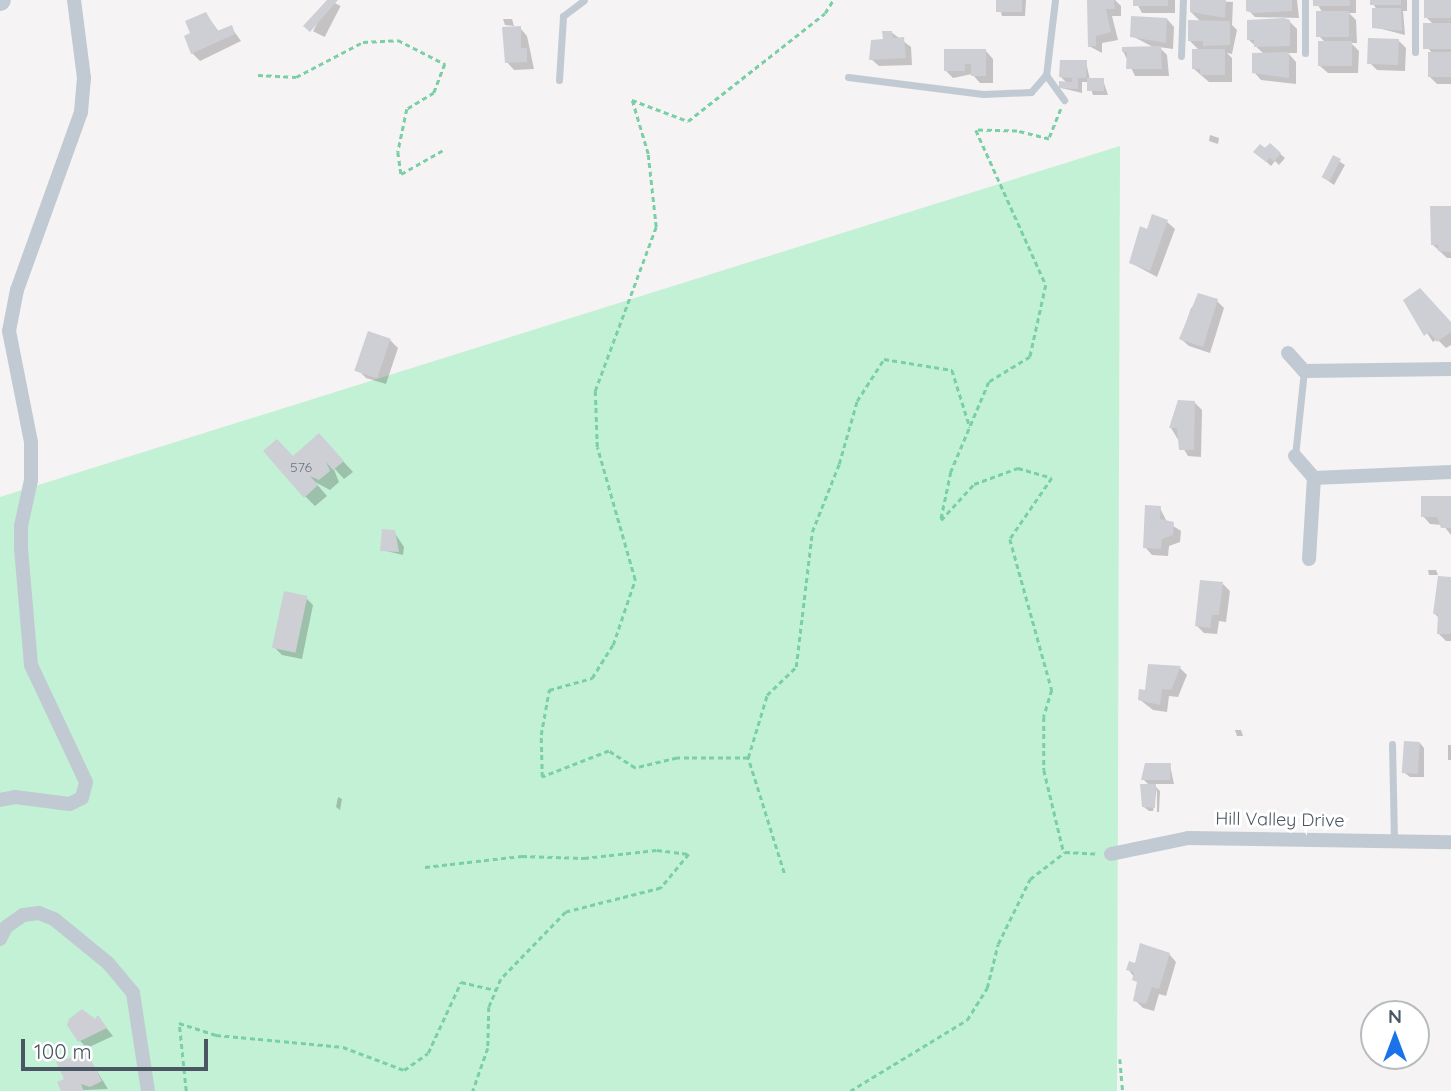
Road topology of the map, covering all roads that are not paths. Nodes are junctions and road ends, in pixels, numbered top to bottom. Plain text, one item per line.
1 (74, 0) edge
2 (584, 0) edge
3 (1055, 0) edge
4 (1183, 0) edge
5 (1305, 0) edge
6 (1415, 0) edge
7 (1415, 52) dead end
8 (1305, 53) dead end
9 (1181, 56) dead end
10 (1046, 75) junction
11 (848, 77) dead end
12 (559, 80) dead end
13 (1064, 100) road end
14 (1288, 353) dead end
15 (1451, 369) edge
16 (1304, 371) junction
17 (1295, 456) joint
18 (1451, 472) edge
19 (1314, 478) junction
20 (1308, 559) dead end
21 (1392, 744) dead end
22 (0, 800) edge
23 (1394, 841) junction
24 (1451, 842) edge
25 (1111, 854) road end
26 (0, 939) edge
27 (148, 1091) edge

1 - 22 street
2 - 12 lane
3 - 10 lane
4 - 9 lane
5 - 8 lane
6 - 7 lane
10 - 11 lane
10 - 13 lane
14 - 16 street
15 - 16 street
16 - 17 lane
17 - 19 street
18 - 19 street
19 - 20 street
21 - 23 lane
23 - 24 street, Hill Valley Drive
23 - 25 street, Hill Valley Drive
26 - 27 street

